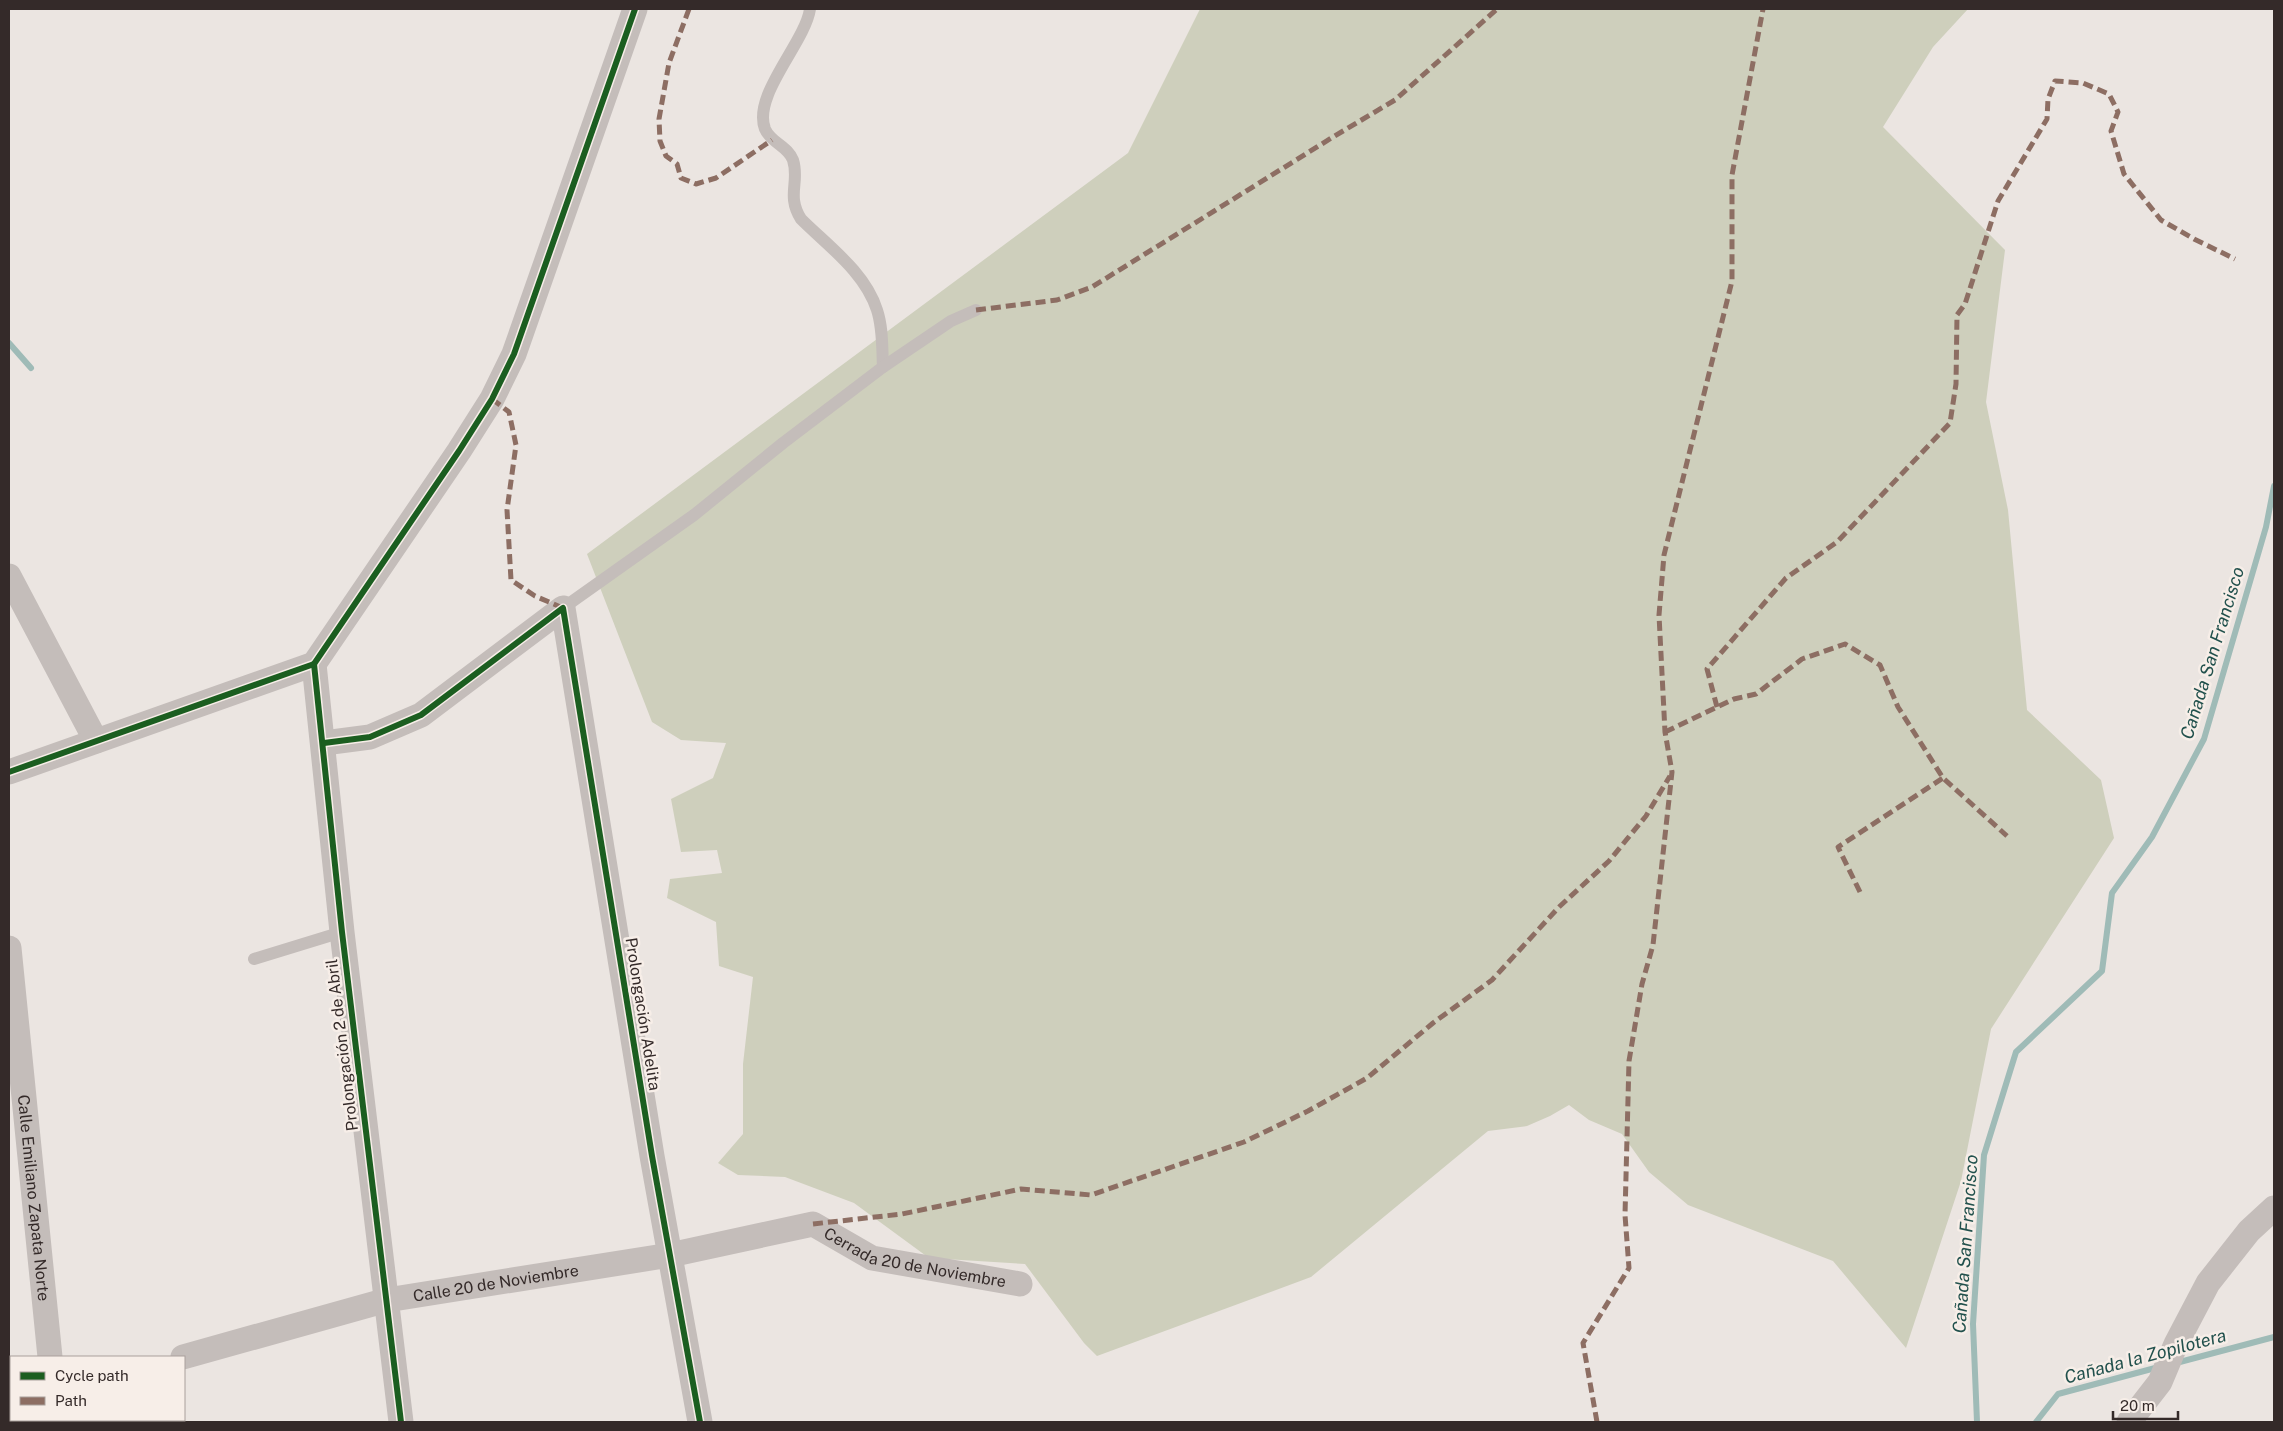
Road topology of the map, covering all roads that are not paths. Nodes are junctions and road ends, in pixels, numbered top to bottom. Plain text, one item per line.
1 (635, 9) edge
2 (810, 9) edge
3 (976, 310) dead end
4 (883, 367) junction
5 (9, 576) edge
6 (563, 608) junction
7 (314, 664) junction
8 (96, 741) junction
9 (324, 744) junction
10 (9, 772) edge
11 (342, 932) junction
12 (9, 948) edge
13 (254, 959) dead end
14 (11, 984) edge
15 (19, 1165) edge
16 (2274, 1208) edge
17 (813, 1224) joint
18 (670, 1255) junction
19 (1020, 1284) dead end
20 (387, 1300) junction
21 (50, 1356) edge
22 (185, 1356) edge
23 (401, 1422) edge
24 (700, 1422) edge
25 (2129, 1422) edge

1 - 7 street
2 - 4 lane
3 - 4 lane
4 - 6 lane
5 - 8 street
6 - 9 street
6 - 18 street, Prolongación Adelita
7 - 8 street
7 - 9 street, Prolongación 2 de Abril
8 - 10 street
9 - 11 street, Prolongación 2 de Abril
11 - 13 lane
11 - 20 street, Prolongación 2 de Abril
12 - 14 street, Calle Emiliano Zapata Norte
14 - 15 street, Calle Emiliano Zapata Norte
15 - 21 street, Calle Emiliano Zapata Norte
16 - 25 street
17 - 18 street, Calle 20 de Noviembre
17 - 19 street, Cerrada 20 de Noviembre
18 - 20 street, Calle 20 de Noviembre
18 - 24 street, Prolongación Adelita
20 - 22 street, Calle 20 de Noviembre
20 - 23 street, Prolongación 2 de Abril

